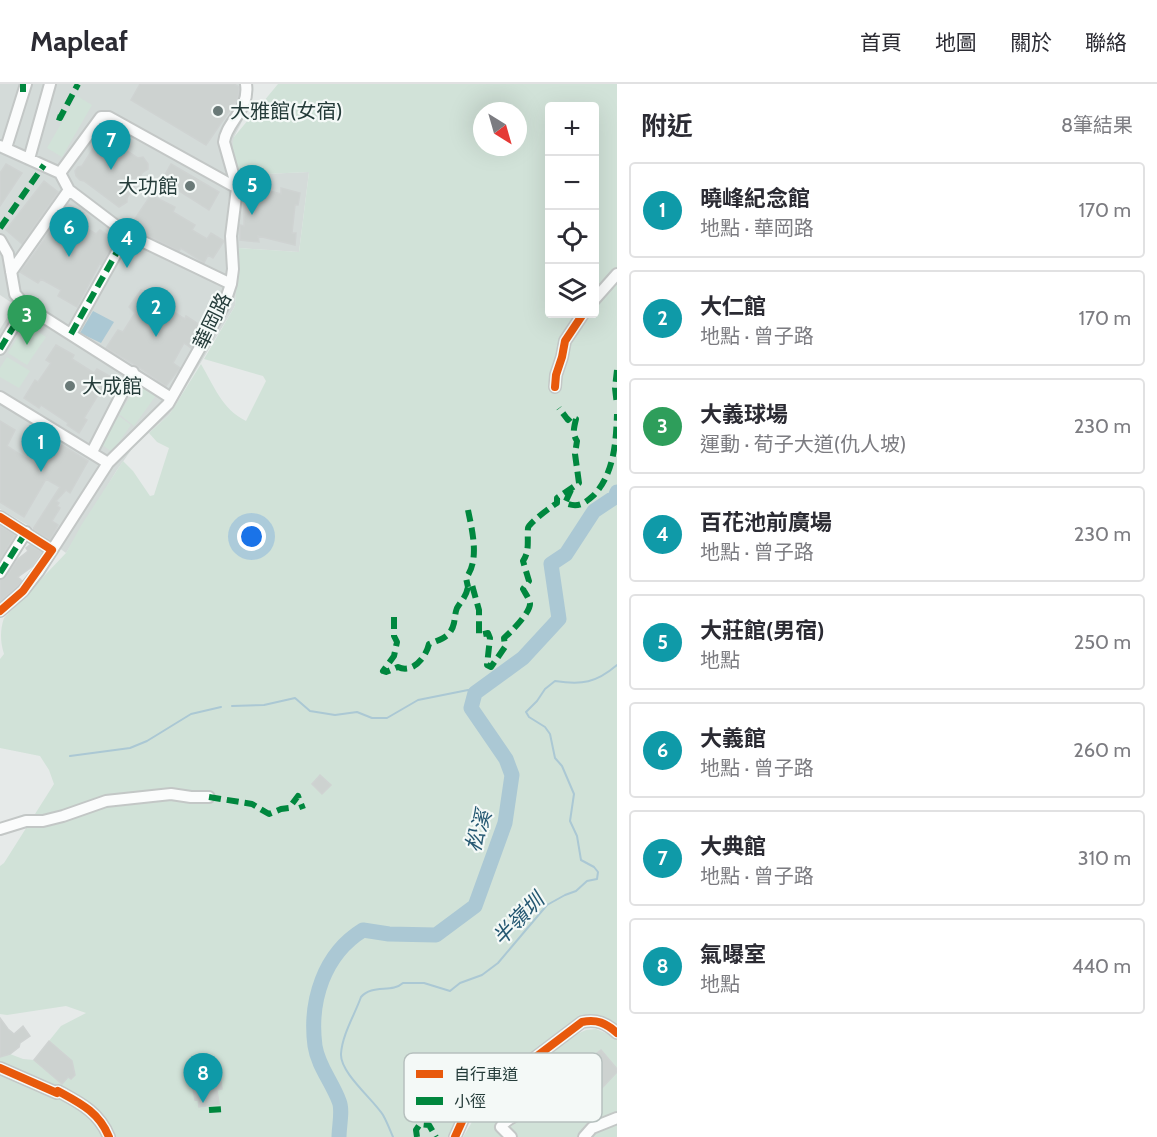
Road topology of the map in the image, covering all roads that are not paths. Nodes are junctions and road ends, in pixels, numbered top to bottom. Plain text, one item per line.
1 (26, 84) edge
2 (50, 84) edge
3 (246, 84) edge
4 (3, 147) edge
5 (29, 159) junction
6 (60, 173) junction
7 (237, 188) junction
8 (69, 190) junction
9 (127, 234) junction
10 (0, 240) edge
11 (11, 272) junction
12 (617, 274) edge
13 (231, 284) junction
14 (599, 294) edge
15 (26, 306) junction
16 (580, 318) edge
17 (71, 334) junction
18 (0, 349) edge
19 (133, 372) junction
20 (555, 387) dead end
21 (0, 397) edge
22 (171, 398) junction
23 (92, 452) junction
24 (108, 463) junction
25 (0, 517) edge
26 (26, 532) junction
27 (52, 550) junction
28 (0, 573) edge
29 (0, 610) edge
30 (209, 797) dead end
31 (0, 829) edge
32 (617, 1033) edge
33 (542, 1053) edge
34 (0, 1068) edge
35 (617, 1118) edge
36 (462, 1122) edge
37 (503, 1122) edge
38 (109, 1137) edge
39 (455, 1137) edge
40 (512, 1137) edge
41 (584, 1137) edge

1 - 4 street
2 - 5 street
3 - 7 street, 華岡路
4 - 5 street
5 - 6 street
6 - 7 street
6 - 8 street
7 - 13 street, 華岡路
8 - 9 street
8 - 11 street
9 - 13 street
9 - 17 street
10 - 11 street
11 - 15 street
12 - 14 street
13 - 22 street, 華岡路
15 - 17 street
15 - 18 street
16 - 20 street
17 - 19 street
19 - 22 street
19 - 23 street
21 - 23 street
22 - 24 street, 華岡路
23 - 24 street
24 - 27 street, 華岡路
25 - 26 street
26 - 27 street
26 - 28 street
27 - 29 street
30 - 31 street
32 - 33 street
34 - 38 street
35 - 41 street
36 - 39 street
37 - 40 street

